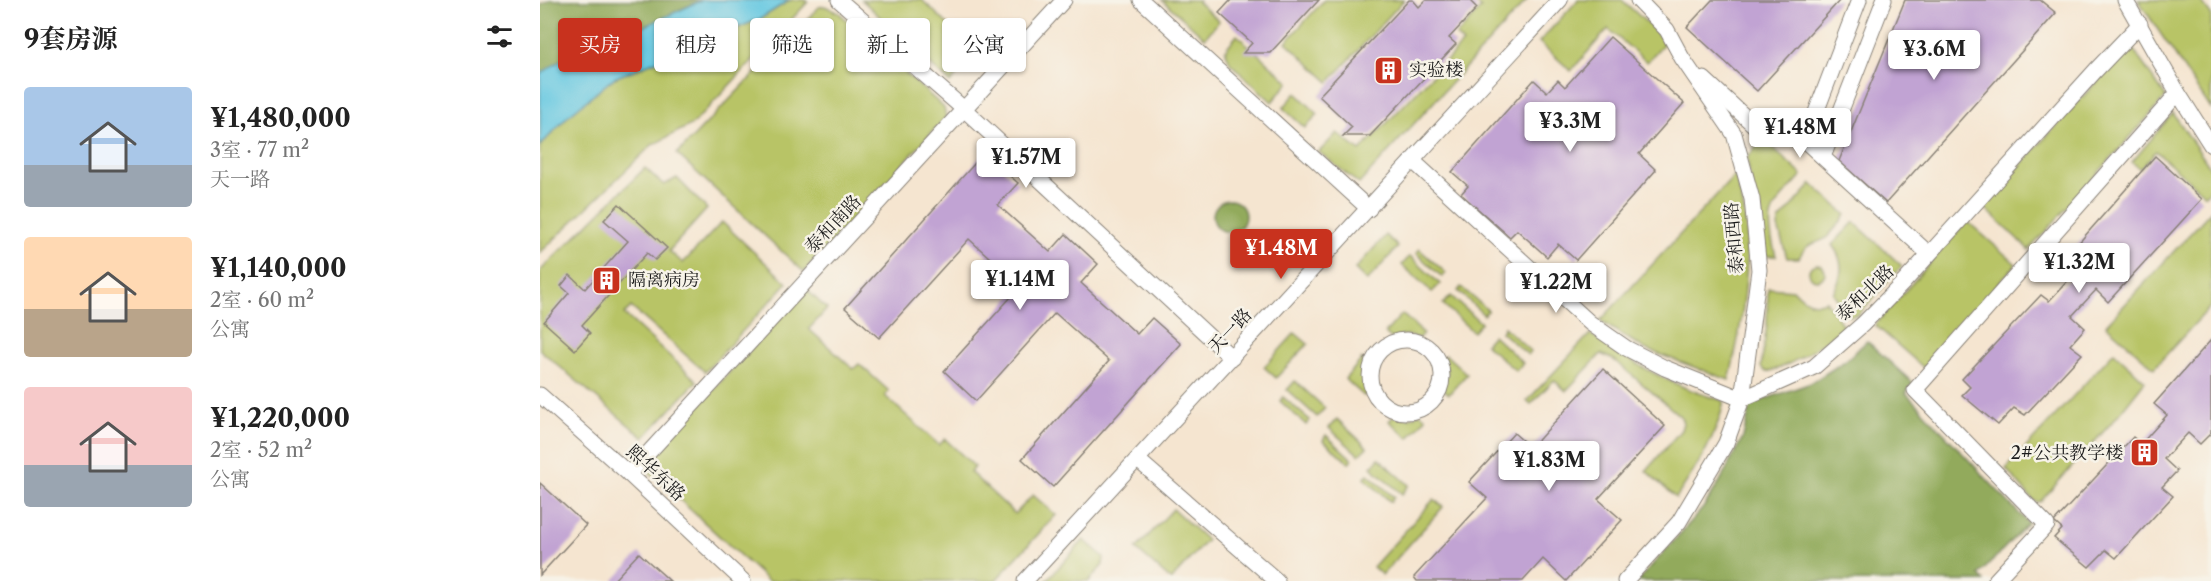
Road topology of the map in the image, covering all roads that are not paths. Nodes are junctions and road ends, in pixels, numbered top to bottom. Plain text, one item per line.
1 (839, 0) edge
2 (1065, 0) edge
3 (1140, 0) edge
4 (1560, 0) edge
5 (1638, 0) edge
6 (1859, 0) edge
7 (1884, 0) edge
8 (2125, 0) edge
9 (2140, 24) junction
10 (1682, 58) junction
11 (2178, 93) junction
12 (965, 110) junction
13 (1805, 141) junction
14 (2211, 144) edge
15 (1822, 157) junction
16 (1413, 161) junction
17 (1369, 209) junction
18 (1929, 254) junction
19 (1232, 358) junction
20 (540, 395) edge
21 (1742, 399) junction
22 (1432, 401) joint
23 (1138, 460) junction
24 (629, 474) junction
25 (743, 581) edge
26 (1025, 581) edge
27 (1277, 581) edge
28 (1625, 581) edge
29 (1998, 581) edge

1 - 12 street
2 - 12 street, 泰和南路
3 - 17 street
4 - 16 street, 天一路
5 - 10 street, 泰和西路
6 - 13 street
7 - 15 street
8 - 9 street
9 - 11 street
9 - 18 street, 泰和北路
10 - 13 street
10 - 21 street, 泰和西路
11 - 14 street
11 - 29 street
12 - 19 street
12 - 24 street, 泰和南路
13 - 15 street
15 - 18 street
16 - 17 street, 天一路
16 - 21 street
17 - 19 street, 天一路
18 - 21 street, 泰和北路
19 - 23 street, 天一路
20 - 24 street, 熙华东路
21 - 28 street
22 - 22 street
23 - 26 street, 天一路
23 - 27 street
24 - 25 street, 熙华东路

